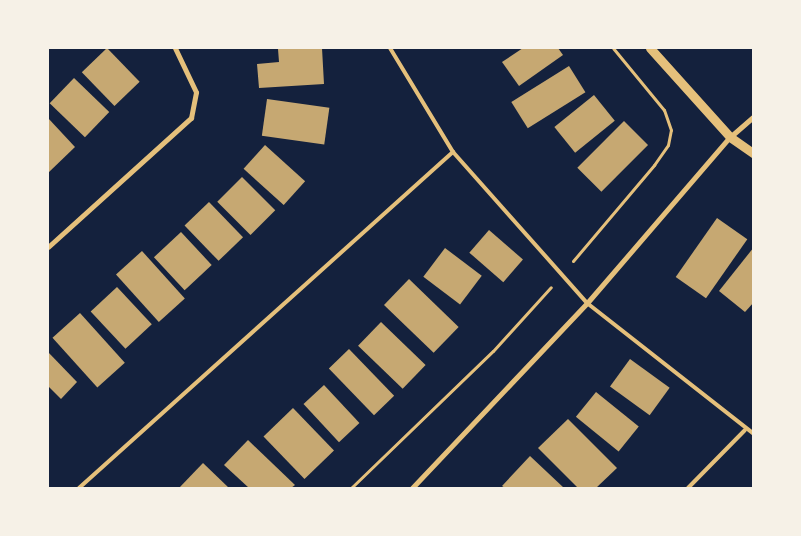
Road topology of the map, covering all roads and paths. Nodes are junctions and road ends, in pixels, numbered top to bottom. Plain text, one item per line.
1 (175, 48) edge
2 (390, 48) edge
3 (650, 48) edge
4 (754, 116) edge
5 (730, 137) junction
6 (452, 152) junction
7 (754, 154) edge
8 (48, 247) edge
9 (588, 304) junction
10 (745, 430) junction
11 (754, 434) edge
12 (79, 488) edge
13 (412, 488) edge
14 (688, 488) edge

1 - 8 street
2 - 6 lane
3 - 5 street
4 - 5 street
5 - 7 street
5 - 9 street
6 - 9 lane
6 - 12 lane
9 - 10 lane
9 - 13 street
10 - 11 lane
10 - 14 lane

